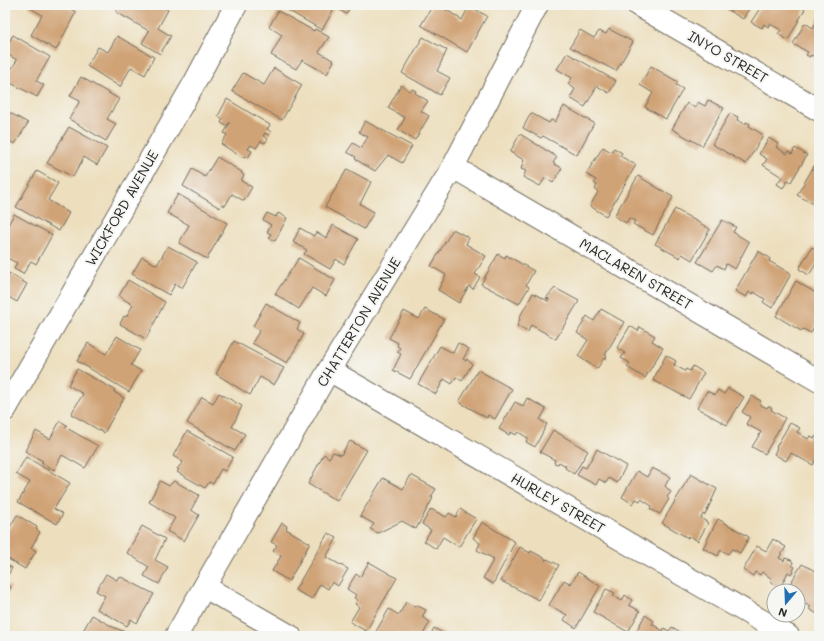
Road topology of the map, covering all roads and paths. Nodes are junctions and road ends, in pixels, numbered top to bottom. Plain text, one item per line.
1 (236, 5) edge
2 (537, 5) edge
3 (638, 5) edge
4 (819, 110) edge
5 (453, 167) junction
6 (329, 370) junction
7 (819, 381) edge
8 (5, 410) edge
9 (204, 587) junction
10 (176, 636) edge
11 (290, 636) edge
12 (788, 636) edge

1 - 8 street, WICKFORD AVENUE
2 - 5 street, CHATTERTON AVENUE
3 - 4 street, INYO STREET
5 - 6 street, CHATTERTON AVENUE
5 - 7 street, MACLAREN STREET
6 - 9 street, CHATTERTON AVENUE
6 - 12 street, HURLEY STREET
9 - 10 street, CHATTERTON AVENUE
9 - 11 street

